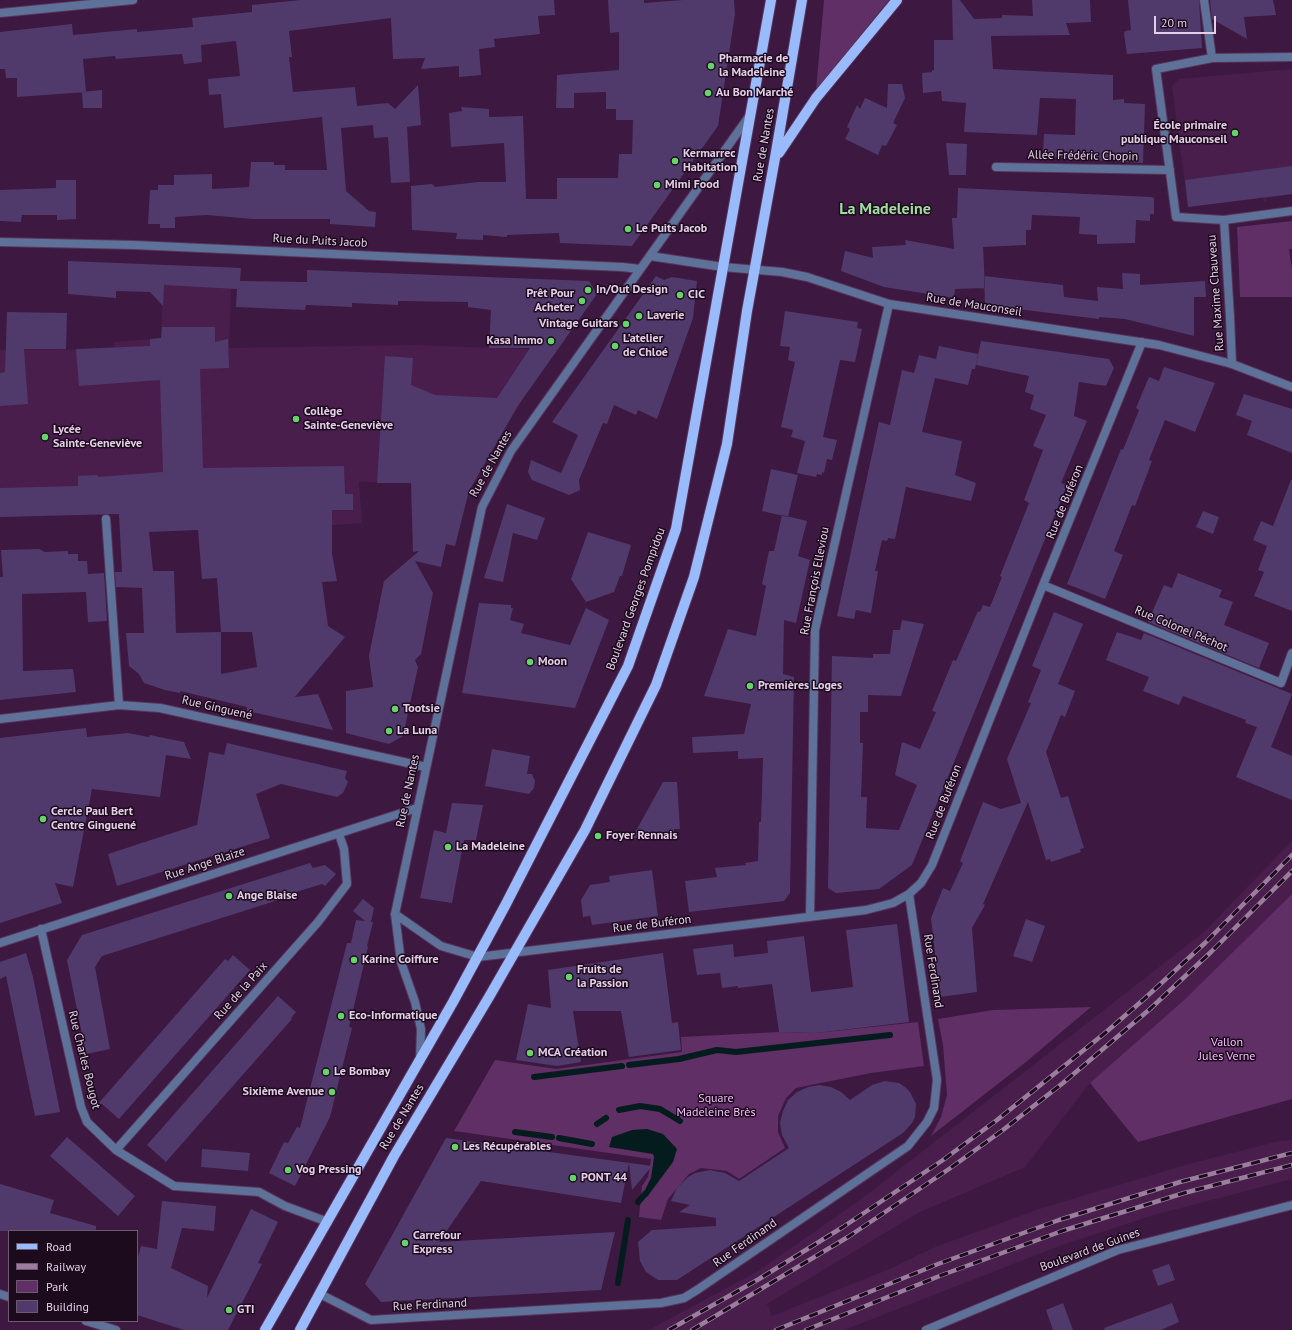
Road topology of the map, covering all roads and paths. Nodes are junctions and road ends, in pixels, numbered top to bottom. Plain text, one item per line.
1 (133, 0) edge
2 (771, 0) edge
3 (802, 0) edge
4 (897, 0) edge
5 (1204, 0) edge
6 (0, 13) edge
7 (1292, 57) edge
8 (1212, 58) junction
9 (751, 113) junction
10 (775, 158) junction
11 (996, 167) dead end
12 (1170, 170) junction
13 (1292, 212) edge
14 (1224, 220) junction
15 (0, 242) edge
16 (650, 256) junction
17 (723, 267) junction
18 (640, 269) junction
19 (754, 270) junction
20 (889, 304) junction
21 (1142, 342) junction
22 (1232, 364) junction
23 (1292, 387) edge
24 (106, 519) dead end
25 (1043, 585) junction
26 (1292, 653) edge
27 (119, 705) junction
28 (0, 719) edge
29 (426, 767) junction
30 (417, 808) junction
31 (339, 834) junction
32 (909, 894) junction
33 (395, 914) junction
34 (810, 917) junction
35 (42, 929) junction
36 (0, 943) edge
37 (514, 953) junction
38 (478, 957) junction
39 (420, 1060) junction
40 (116, 1150) junction
41 (1292, 1204) edge
42 (328, 1222) junction
43 (320, 1294) junction
44 (89, 1322) edge
45 (116, 1330) edge
46 (265, 1330) edge
47 (300, 1330) edge
48 (926, 1330) edge

1 - 6 street
2 - 9 main road, Rue de Nantes
3 - 10 main road, Rue de Nantes
4 - 10 main road
5 - 8 street
7 - 8 street, Rue Maxime Chauveau
8 - 12 street, Rue Maxime Chauveau
9 - 16 street, Rue de Nantes
9 - 17 main road, Rue de Nantes
10 - 19 main road, Rue de Nantes
11 - 12 street, Allée Frédéric Chopin
12 - 14 street, Rue Maxime Chauveau
13 - 14 street, Rue Maxime Chauveau
14 - 22 street, Rue Maxime Chauveau
15 - 18 street, Rue du Puits Jacob
16 - 17 street, Rue de Mauconseil
16 - 18 street, Rue de Nantes
17 - 19 street, Rue de Mauconseil
17 - 38 main road, Boulevard Georges Pompidou
18 - 29 street, Rue de Nantes
19 - 20 street, Rue de Mauconseil
19 - 37 main road
20 - 21 street, Rue de Mauconseil
20 - 34 street, Rue François Elleviou
21 - 22 street, Rue de Mauconseil
21 - 25 street, Rue de Buféron
22 - 23 street, Rue de Mauconseil
24 - 27 street
25 - 26 street, Rue Colonel Péchot
25 - 32 street, Rue de Buféron
27 - 28 street, Rue Ginguené
27 - 29 street, Rue Ginguené
29 - 30 street, Rue de Nantes
30 - 31 street, Rue Ange Blaize
30 - 33 street, Rue de Nantes
31 - 35 street, Rue Ange Blaize
31 - 40 street, Rue de la Paix
32 - 34 street, Rue de Buféron
32 - 43 street, Rue Ferdinand
33 - 38 street
33 - 39 street, Rue de Nantes
34 - 37 street, Rue de Buféron
35 - 36 street, Rue Ange Blaize
35 - 40 street, Rue Charles Bougot
37 - 38 street
37 - 43 main road, Rue de Nantes
38 - 39 main road, Rue de Nantes
39 - 42 main road, Rue de Nantes
40 - 42 street, Rue Charles Bougot
41 - 48 street, Boulevard de Guines
42 - 46 main road, Rue de Nantes
43 - 47 main road, Rue de Nantes
44 - 45 street

